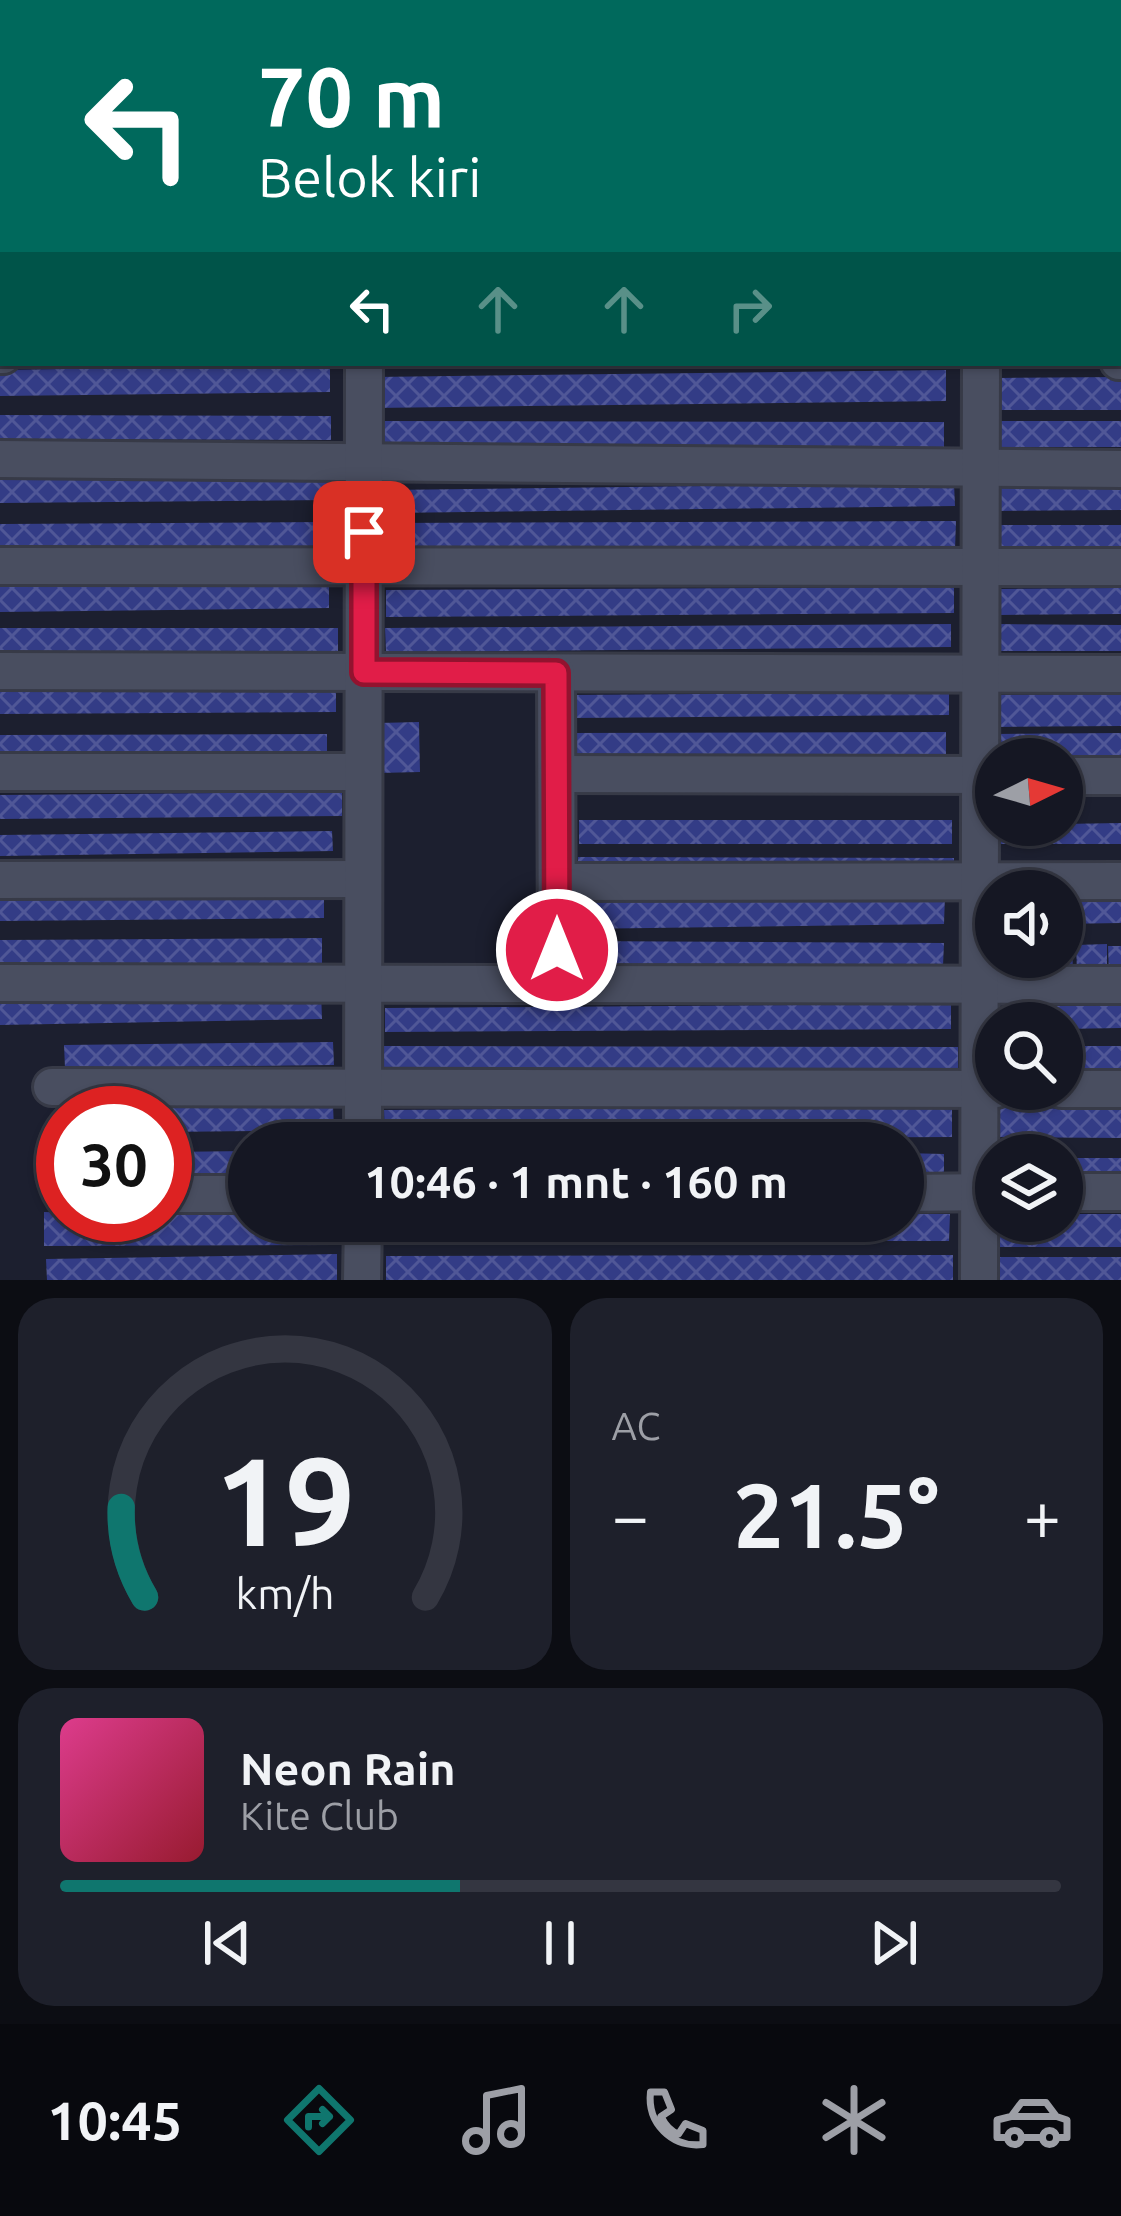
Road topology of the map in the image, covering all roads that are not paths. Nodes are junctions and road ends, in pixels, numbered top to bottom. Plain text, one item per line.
1 (364, 366) edge
2 (981, 366) edge
3 (0, 459) edge
4 (364, 462) junction
5 (981, 468) junction
6 (1121, 469) edge
7 (0, 566) edge
8 (364, 566) junction
9 (981, 567) junction
10 (1121, 567) edge
11 (0, 671) edge
12 (364, 672) junction
13 (556, 673) junction
14 (981, 674) junction
15 (1121, 674) edge
16 (985, 738) edge
17 (0, 772) edge
18 (364, 772) junction
19 (556, 774) junction
20 (975, 776) edge
21 (1083, 776) edge
22 (1121, 776) edge
23 (363, 879) junction
24 (0, 880) edge
25 (556, 881) junction
26 (975, 881) edge
27 (1083, 881) edge
28 (1121, 881) edge
29 (980, 978) edge
30 (0, 983) edge
31 (363, 983) junction
32 (557, 984) junction
33 (980, 984) junction
34 (1121, 985) edge
35 (981, 1002) edge
36 (192, 1087) edge
37 (363, 1087) junction
38 (975, 1089) edge
39 (1083, 1089) edge
40 (1121, 1089) edge
41 (363, 1122) edge
42 (924, 1192) edge
43 (975, 1192) edge
44 (1083, 1192) edge
45 (1121, 1192) edge
46 (192, 1194) edge
47 (228, 1194) edge
48 (362, 1242) edge
49 (983, 1242) edge
50 (362, 1280) edge
51 (980, 1280) edge

1 - 4 street
2 - 5 street
3 - 4 street
4 - 5 street
4 - 8 street
5 - 6 street
5 - 9 street
7 - 8 street
8 - 9 street
8 - 12 street
9 - 10 street
9 - 14 street
11 - 12 street
12 - 13 street
12 - 18 street
13 - 14 street
13 - 19 street
14 - 15 street
14 - 16 street
17 - 18 street
18 - 23 street
19 - 20 street
19 - 25 street
21 - 22 street
23 - 24 street
23 - 31 street
25 - 26 street
25 - 32 street
27 - 28 street
29 - 33 street
30 - 31 street
31 - 32 street
31 - 37 street
32 - 33 street
33 - 34 street
33 - 35 street
36 - 37 street
37 - 38 street
37 - 41 street
39 - 40 street
42 - 43 street
44 - 45 street
46 - 47 street
48 - 50 street
49 - 51 street

